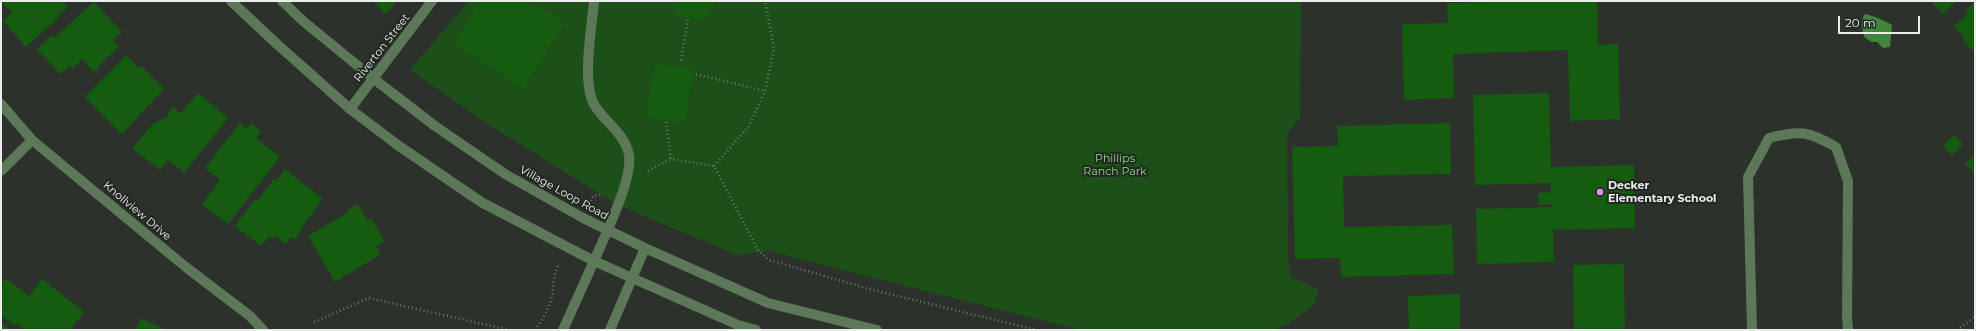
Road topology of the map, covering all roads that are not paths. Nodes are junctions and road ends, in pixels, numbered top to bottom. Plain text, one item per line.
1 (231, 1) edge
2 (282, 1) edge
3 (432, 1) edge
4 (594, 1) edge
5 (374, 79) junction
6 (1, 104) edge
7 (350, 109) junction
8 (32, 140) junction
9 (1, 171) edge
10 (607, 230) junction
11 (645, 248) junction
12 (594, 261) junction
13 (632, 278) junction
14 (263, 330) edge
15 (563, 330) edge
16 (610, 330) edge
17 (756, 330) edge
18 (877, 330) edge
19 (1752, 330) edge
20 (1848, 330) edge

1 - 7 street
2 - 5 street, Village Loop Road
3 - 5 street, Riverton Street
4 - 10 street
5 - 7 street, Riverton Street
5 - 10 street, Village Loop Road
6 - 8 street, Knollview Drive
7 - 12 street
8 - 9 street
8 - 14 street, Knollview Drive
10 - 11 street, Village Loop Road
10 - 12 street
11 - 13 street
11 - 18 street, Village Loop Road
12 - 13 street
12 - 15 street
13 - 16 street
13 - 17 street
19 - 20 street

